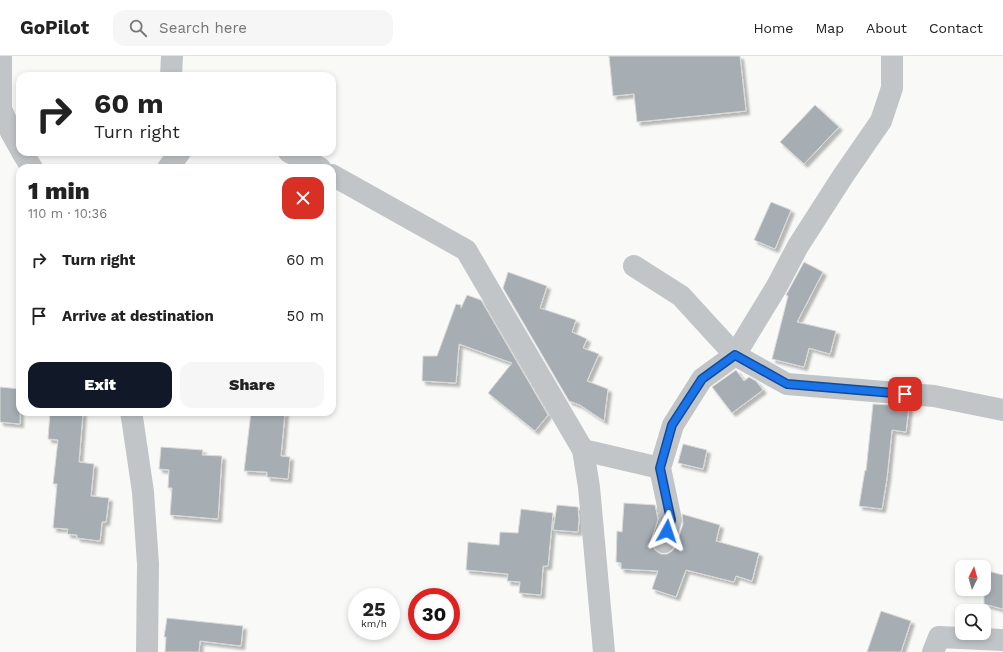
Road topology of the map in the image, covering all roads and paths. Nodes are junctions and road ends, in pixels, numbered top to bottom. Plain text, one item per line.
1 (1, 56) edge
2 (172, 56) edge
3 (892, 56) edge
4 (171, 72) edge
5 (16, 142) edge
6 (297, 156) edge
7 (312, 164) edge
8 (336, 177) edge
9 (634, 266) dead end
10 (735, 355) junction
11 (1003, 410) edge
12 (133, 416) edge
13 (582, 450) junction
14 (660, 468) junction
15 (664, 542) dead end
16 (1003, 640) edge
17 (147, 652) edge
18 (604, 652) edge
19 (933, 652) edge

1 - 5 street
2 - 4 street
3 - 10 street
6 - 7 street
8 - 13 street
9 - 10 street
10 - 11 street
10 - 14 street
12 - 17 street
13 - 14 street
13 - 18 street
14 - 15 street
16 - 19 street

